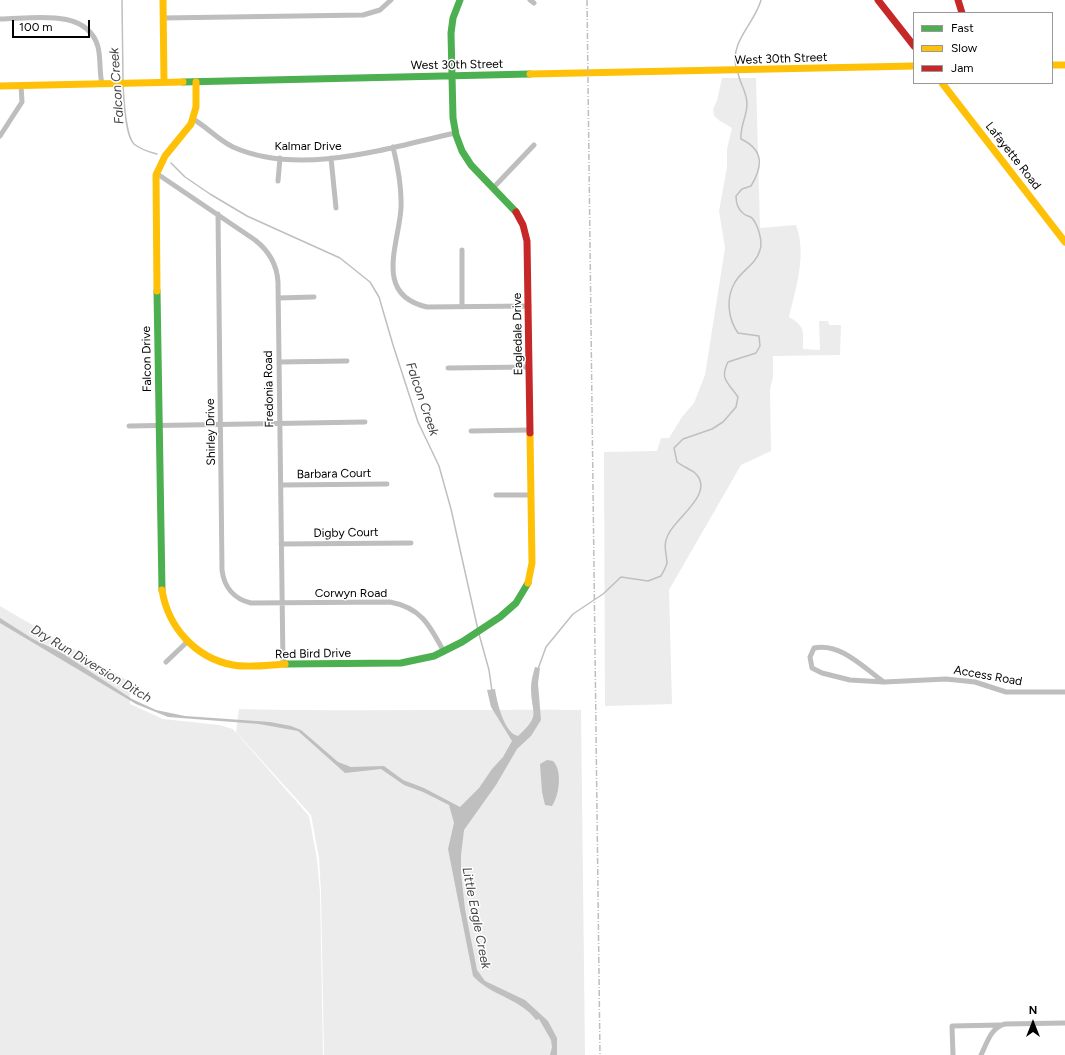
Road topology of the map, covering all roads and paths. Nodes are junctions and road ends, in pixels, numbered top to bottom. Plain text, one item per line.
1 (162, 0) edge
2 (391, 0) edge
3 (460, 0) edge
4 (878, 0) edge
5 (958, 0) edge
6 (962, 12) edge
7 (163, 18) junction
8 (0, 19) edge
9 (913, 45) edge
10 (1053, 65) edge
11 (1065, 65) edge
12 (913, 66) edge
13 (452, 76) junction
14 (164, 82) junction
15 (196, 82) junction
16 (102, 84) junction
17 (943, 84) edge
18 (21, 85) junction
19 (0, 86) edge
20 (193, 119) junction
21 (455, 133) junction
22 (0, 136) edge
23 (534, 145) dead end
24 (393, 147) junction
25 (280, 158) junction
26 (331, 158) junction
27 (156, 173) junction
28 (278, 181) dead end
29 (494, 187) junction
30 (336, 208) dead end
31 (218, 214) junction
32 (1065, 242) edge
33 (462, 250) dead end
34 (314, 297) dead end
35 (278, 298) junction
36 (462, 306) junction
37 (529, 306) junction
38 (347, 361) dead end
39 (279, 362) junction
40 (530, 367) junction
41 (448, 368) dead end
42 (365, 422) dead end
43 (280, 423) junction
44 (221, 424) junction
45 (159, 425) junction
46 (129, 426) dead end
47 (530, 430) junction
48 (471, 431) dead end
49 (388, 484) dead end
50 (281, 485) junction
51 (531, 494) junction
52 (496, 495) dead end
53 (411, 542) dead end
54 (281, 544) junction
55 (282, 603) junction
56 (187, 642) junction
57 (444, 652) junction
58 (166, 662) dead end
59 (283, 665) junction
60 (884, 682) junction
61 (1065, 692) edge
62 (1065, 1023) edge
63 (1002, 1025) junction
64 (953, 1055) edge
65 (981, 1055) edge

1 - 7 street
2 - 7 street
3 - 13 street, Eagledale Drive
4 - 9 street
5 - 6 street
7 - 14 street
8 - 16 street
10 - 11 street
12 - 13 street, West 30th Street
13 - 15 street, West 30th Street
13 - 21 street, Eagledale Drive
14 - 15 street, West 30th Street
14 - 16 street, West 30th Street
15 - 20 street, Falcon Drive
16 - 18 street, West 30th Street
17 - 32 street, Lafayette Road
18 - 19 street, West 30th Street
18 - 22 street
20 - 25 street, Kalmar Drive
20 - 27 street, Falcon Drive
21 - 24 street, Kalmar Drive
21 - 29 street, Eagledale Drive
23 - 29 street
24 - 26 street, Kalmar Drive
24 - 36 street
25 - 26 street, Kalmar Drive
25 - 28 street
26 - 30 street
27 - 31 street, Fredonia Road
27 - 45 street, Falcon Drive
29 - 37 street, Eagledale Drive
31 - 35 street, Fredonia Road
31 - 44 street, Shirley Drive
33 - 36 street
34 - 35 street
35 - 39 street, Fredonia Road
36 - 37 street
37 - 40 street, Eagledale Drive
38 - 39 street
39 - 43 street, Fredonia Road
40 - 41 street
40 - 47 street, Eagledale Drive
42 - 43 street
43 - 44 street
43 - 50 street, Fredonia Road
44 - 45 street
44 - 55 street, Shirley Drive
45 - 46 street
45 - 56 street, Falcon Drive
47 - 48 street
47 - 51 street, Eagledale Drive
49 - 50 street, Barbara Court
50 - 54 street, Fredonia Road
51 - 52 street
51 - 57 street, Eagledale Drive
53 - 54 street, Digby Court
54 - 55 street, Fredonia Road
55 - 57 street, Corwyn Road
55 - 59 street, Fredonia Road
56 - 58 street
56 - 59 street, Red Bird Drive
57 - 59 street, Red Bird Drive
60 - 60 street, Access Road
60 - 61 street, Access Road
62 - 63 street
63 - 64 street
63 - 65 street

